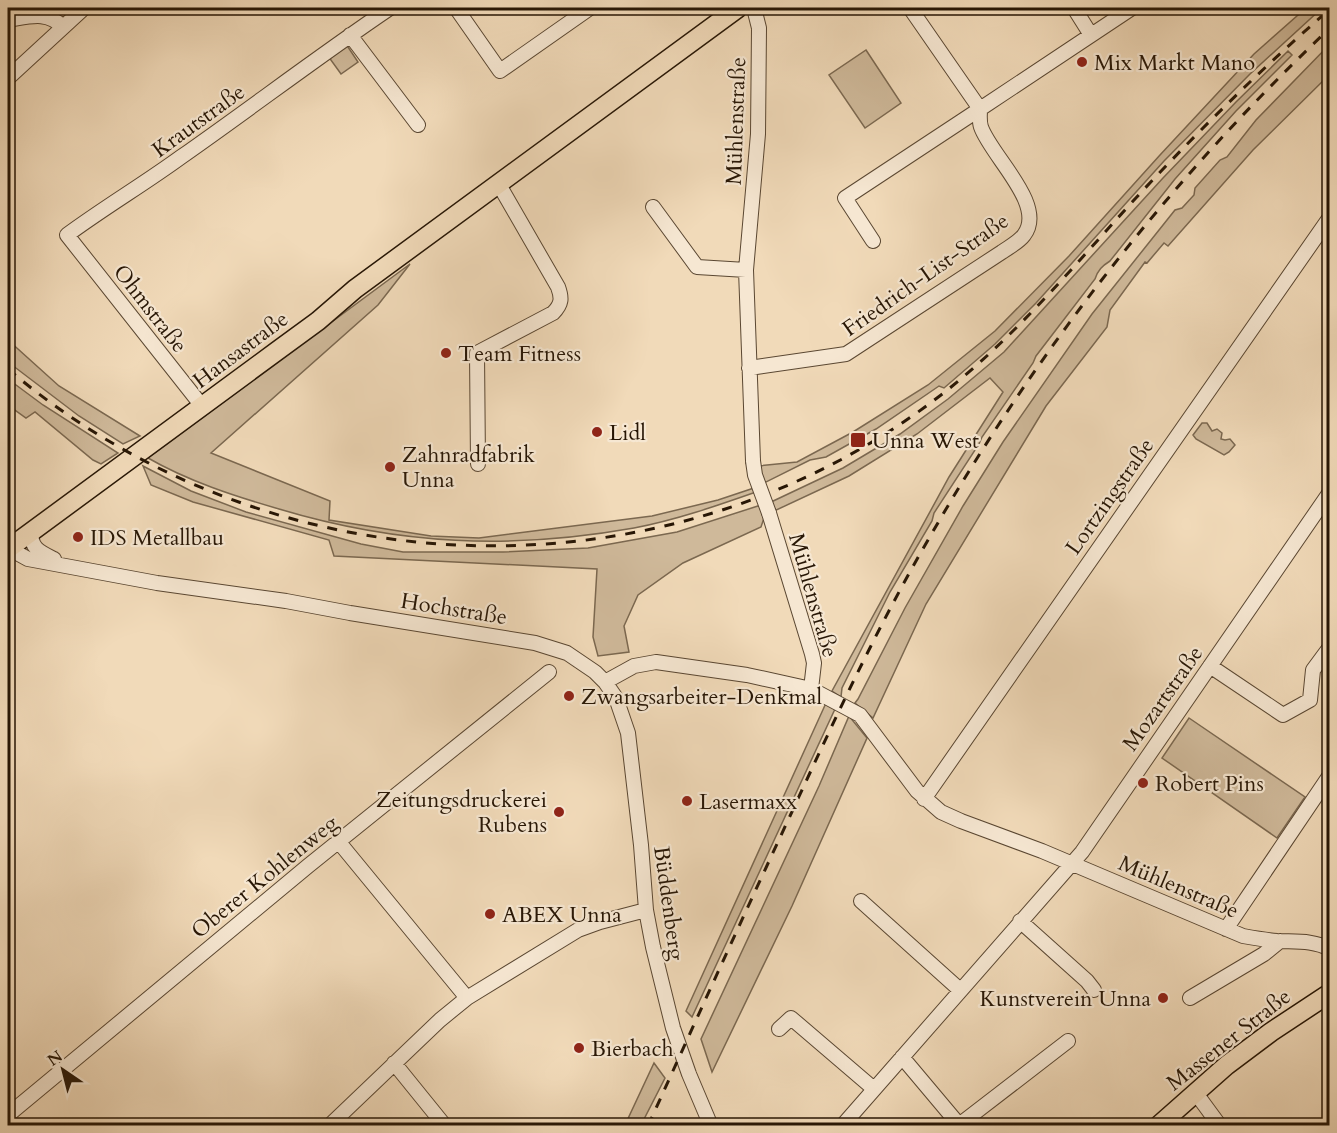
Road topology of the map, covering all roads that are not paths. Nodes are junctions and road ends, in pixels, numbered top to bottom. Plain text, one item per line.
1 (84, 8) edge
2 (390, 8) edge
3 (456, 8) edge
4 (590, 8) edge
5 (738, 8) edge
6 (754, 8) edge
7 (910, 8) edge
8 (1074, 8) edge
9 (1132, 8) edge
10 (8, 20) edge
11 (63, 27) junction
12 (350, 35) junction
13 (1091, 35) junction
14 (8, 78) edge
15 (980, 109) junction
16 (418, 125) dead end
17 (498, 183) junction
18 (653, 207) dead end
19 (1329, 217) edge
20 (68, 235) joint
21 (873, 241) dead end
22 (746, 270) junction
23 (748, 368) junction
24 (202, 406) junction
25 (478, 464) dead end
26 (1329, 492) edge
27 (31, 532) junction
28 (8, 549) edge
29 (75, 568) junction
30 (1329, 647) edge
31 (1210, 666) junction
32 (549, 672) dead end
33 (605, 682) junction
34 (811, 689) junction
35 (1329, 775) edge
36 (924, 799) junction
37 (338, 842) junction
38 (1071, 864) junction
39 (861, 901) dead end
40 (646, 910) junction
41 (1020, 921) junction
42 (1226, 929) junction
43 (1280, 941) junction
44 (1329, 949) edge
45 (960, 990) junction
46 (1094, 990) dead end
47 (1329, 993) edge
48 (467, 998) junction
49 (1190, 998) dead end
50 (779, 1029) dead end
51 (1068, 1041) dead end
52 (902, 1057) junction
53 (394, 1063) junction
54 (874, 1089) junction
55 (1196, 1092) junction
56 (8, 1115) edge
57 (329, 1125) edge
58 (445, 1125) edge
59 (711, 1125) edge
60 (842, 1125) edge
61 (959, 1125) edge
62 (1158, 1125) edge
63 (1220, 1125) edge

1 - 11 street
2 - 12 street, Krautstraße
3 - 4 street
5 - 17 main road, Hansastraße
6 - 22 street, Mühlenstraße
7 - 15 street
8 - 13 street
9 - 13 street
10 - 11 street
11 - 14 street
12 - 16 street
12 - 20 street, Krautstraße
13 - 15 street
15 - 21 street
15 - 23 street, Friedrich-List-Straße
17 - 24 main road, Hansastraße
17 - 25 street
18 - 22 street
19 - 36 street, Lortzingstraße
20 - 24 street, Ohmstraße
22 - 23 street, Mühlenstraße
23 - 34 street, Mühlenstraße, bridge
24 - 27 main road, Hansastraße
26 - 31 street, Mozartstraße
27 - 28 main road, Hansastraße
27 - 29 street, Hochstraße
28 - 29 street, Hochstraße
29 - 33 street, Hochstraße
30 - 31 street
31 - 38 street, Mozartstraße
32 - 37 street, Oberer Kohlenweg
33 - 34 street
33 - 40 street, Büddenberg
34 - 36 street, Mühlenstraße
35 - 42 street
36 - 38 street, Mühlenstraße
37 - 48 street
37 - 56 street, Oberer Kohlenweg
38 - 41 street, Mozartstraße
38 - 42 street, Mühlenstraße
39 - 45 street
40 - 48 street
40 - 59 street, Büddenberg
41 - 45 street, Mozartstraße
41 - 46 street
42 - 43 street, Mühlenstraße
43 - 44 street, Mühlenstraße
43 - 49 street
45 - 52 street, Mozartstraße
47 - 55 main road, Massener Straße
48 - 53 street
50 - 54 street
51 - 61 street
52 - 54 street, Mozartstraße
52 - 61 street
53 - 57 street
53 - 58 street
54 - 60 street, Mozartstraße
55 - 62 main road, Massener Straße
55 - 63 street

